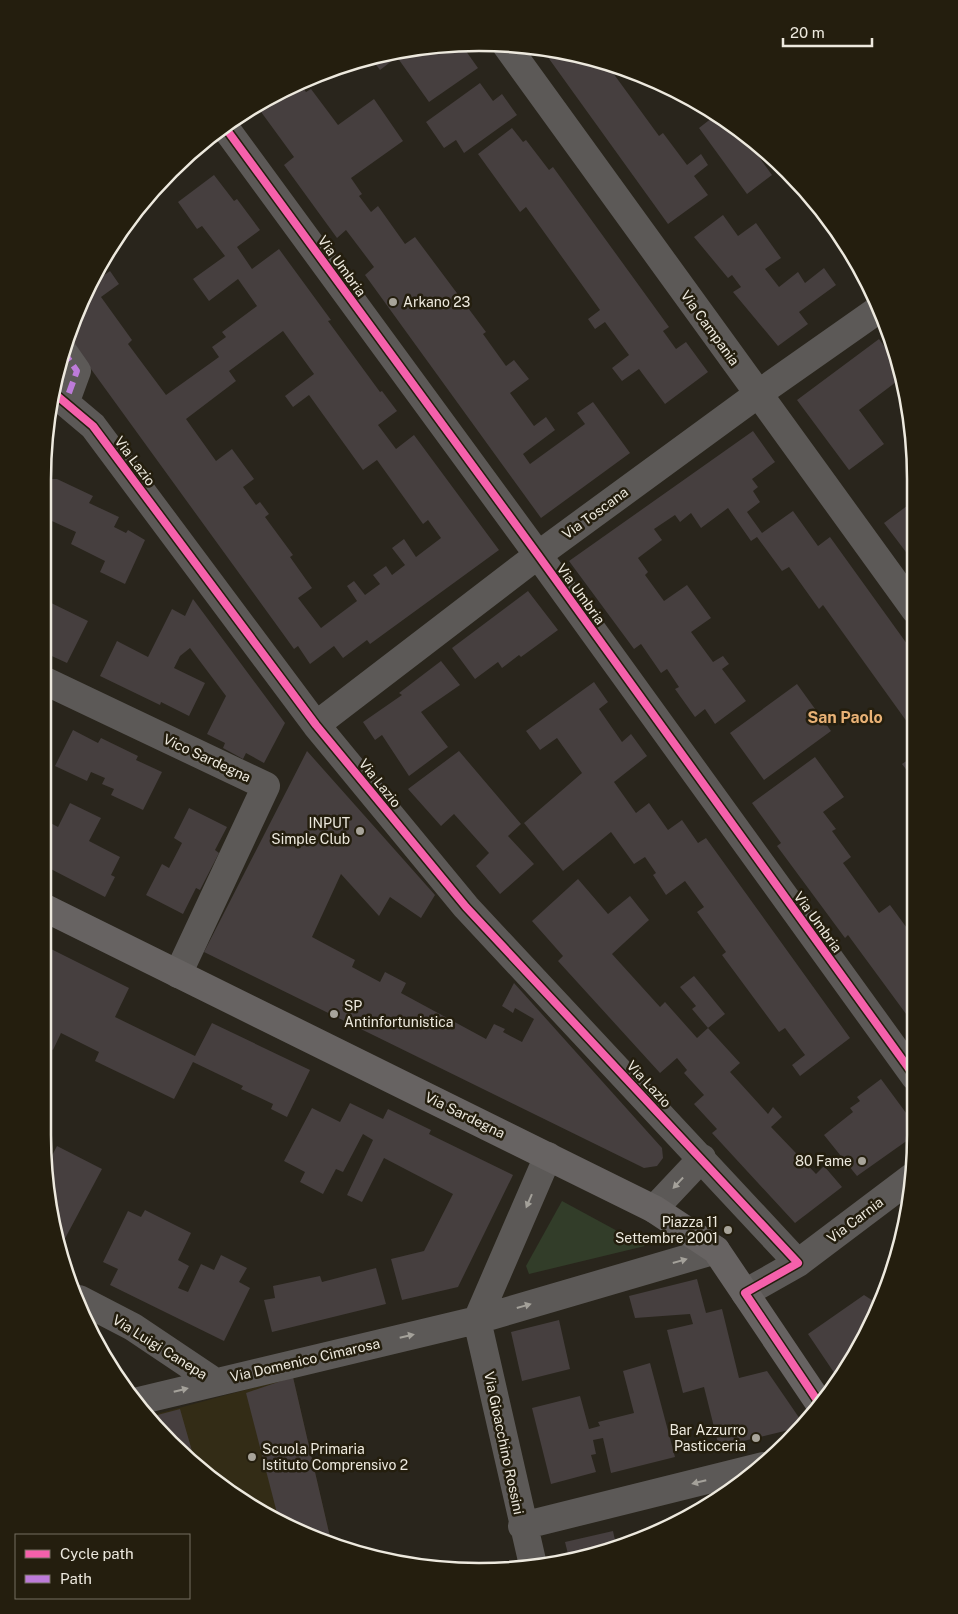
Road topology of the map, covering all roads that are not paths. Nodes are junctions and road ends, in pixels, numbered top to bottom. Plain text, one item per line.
1 (511, 52) edge
2 (229, 132) edge
3 (873, 313) edge
4 (69, 359) edge
5 (758, 394) junction
6 (60, 398) edge
7 (538, 555) junction
8 (907, 600) edge
9 (51, 684) edge
10 (316, 725) junction
11 (51, 911) edge
12 (178, 974) junction
13 (907, 1067) edge
14 (548, 1156) junction
15 (702, 1158) junction
16 (904, 1183) edge
17 (654, 1209) junction
18 (716, 1250) junction
19 (798, 1263) junction
20 (745, 1293) junction
21 (86, 1303) edge
22 (477, 1320) junction
23 (215, 1382) junction
24 (816, 1397) edge
25 (144, 1400) edge
26 (743, 1471) edge
27 (522, 1526) junction
28 (531, 1559) edge

1 - 5 street, Via Campania
2 - 7 street, Via Umbria
3 - 5 street, Via Toscana
4 - 6 street
5 - 7 street, Via Toscana
5 - 8 street, Via Campania
6 - 10 street, Via Lazio
7 - 10 street, Via Toscana
7 - 13 street, Via Umbria
9 - 12 street, Vico Sardegna
10 - 15 street, Via Lazio
11 - 12 street, Via Sardegna
12 - 14 street, Via Sardegna
14 - 17 street, Via Sardegna
14 -> 22 street
15 -> 17 street
15 - 19 street
16 - 19 street, Via Carnia
17 - 18 street, Via Sardegna
18 - 20 street, Via Sardegna
22 -> 18 street, Via Domenico Cimarosa
19 - 20 street
20 - 24 street, Via Sardegna
21 - 23 street, Via Luigi Canepa
23 -> 22 street, Via Domenico Cimarosa
22 - 27 street, Via Gioacchino Rossini
25 -> 23 street, Via Domenico Cimarosa
26 -> 27 street
27 - 28 street, Via Gioacchino Rossini

